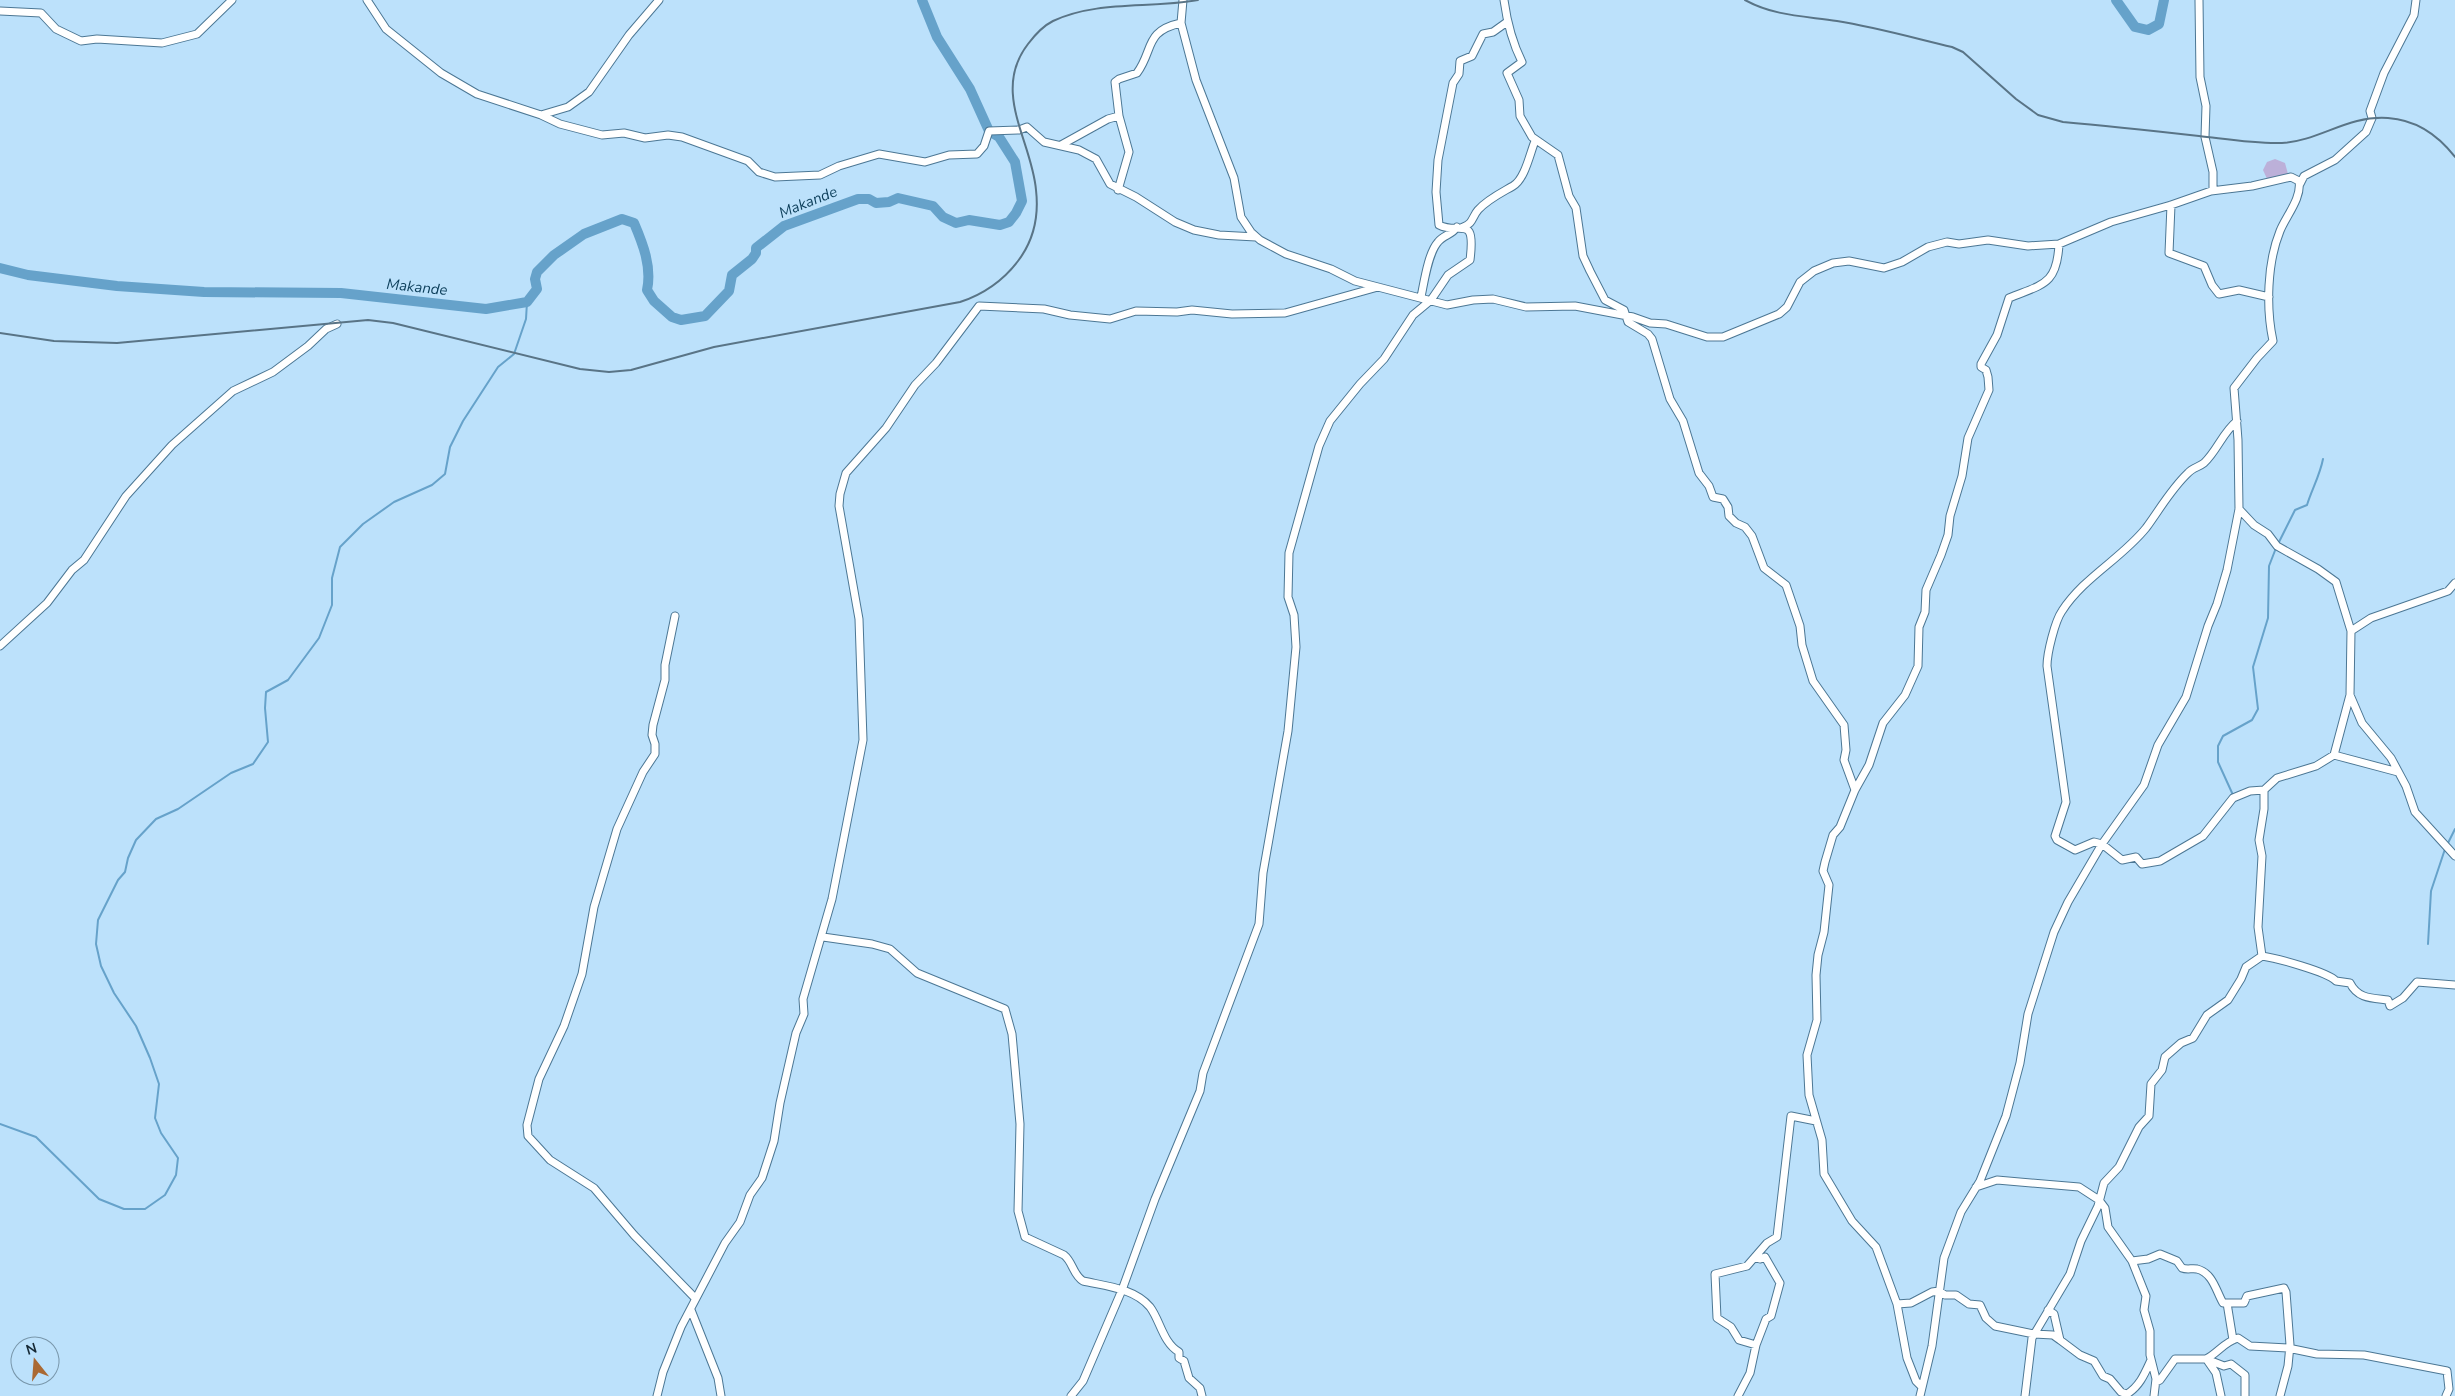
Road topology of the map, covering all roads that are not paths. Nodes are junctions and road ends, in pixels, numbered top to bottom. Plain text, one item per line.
1 (232, 0) edge
2 (367, 0) edge
3 (659, 0) edge
4 (1183, 0) edge
5 (1504, 0) edge
6 (2199, 0) edge
7 (2416, 0) edge
8 (0, 11) edge
9 (1507, 22) junction
10 (1181, 23) junction
11 (542, 116) junction
12 (1119, 116) junction
13 (1535, 141) junction
14 (1061, 145) junction
15 (2304, 176) junction
16 (2291, 177) junction
17 (2300, 184) junction
18 (1118, 190) junction
19 (2213, 190) junction
20 (2171, 205) junction
21 (1460, 227) junction
22 (1256, 237) junction
23 (2059, 244) junction
24 (1378, 287) junction
25 (1421, 297) junction
26 (2269, 297) junction
27 (1431, 300) junction
28 (1627, 317) junction
29 (337, 324) dead end
30 (2236, 421) junction
31 (2239, 509) junction
32 (2455, 583) edge
33 (675, 616) dead end
34 (2351, 631) junction
35 (0, 646) edge
36 (2350, 695) junction
37 (2334, 755) junction
38 (2398, 772) junction
39 (1855, 790) junction
40 (2264, 790) junction
41 (2102, 844) junction
42 (2455, 856) edge
43 (822, 937) junction
44 (2262, 956) junction
45 (2455, 984) edge
46 (1816, 1121) junction
47 (1976, 1187) junction
48 (2099, 1200) junction
49 (1756, 1257) junction
50 (2132, 1261) junction
51 (1122, 1290) junction
52 (1939, 1292) junction
53 (695, 1298) junction
54 (2227, 1303) junction
55 (1897, 1304) junction
56 (691, 1310) junction
57 (2048, 1310) junction
58 (2034, 1334) junction
59 (2060, 1340) junction
60 (2233, 1340) junction
61 (1756, 1345) junction
62 (2288, 1348) junction
63 (2151, 1360) junction
64 (2206, 1360) junction
65 (2156, 1382) junction
66 (1922, 1387) junction
67 (2127, 1395) edge
68 (658, 1396) edge
69 (721, 1396) edge
70 (1071, 1396) edge
71 (1202, 1396) edge
72 (1738, 1396) edge
73 (1920, 1396) edge
74 (2025, 1396) edge
75 (2154, 1396) edge
76 (2221, 1396) edge
77 (2245, 1396) edge
78 (2280, 1396) edge
79 (2446, 1396) edge

1 - 8 street
2 - 11 street
3 - 11 street
4 - 10 street
5 - 9 street
6 - 19 street
7 - 15 street
9 - 13 street
9 - 21 street
10 - 12 street
10 - 22 street
11 - 14 street
12 - 14 street
12 - 18 street
13 - 21 street
13 - 28 street
14 - 18 street
15 - 16 street
15 - 17 street
16 - 17 street
16 - 19 street
17 - 26 street
18 - 22 street
19 - 20 street
20 - 23 street
20 - 26 street
21 - 25 street
21 - 27 street
22 - 24 street
23 - 28 street
23 - 39 street
24 - 25 street
24 - 43 street
25 - 27 street
26 - 30 street
27 - 28 street
27 - 51 street
28 - 39 street
29 - 35 street
30 - 31 street
30 - 41 street
31 - 34 street
31 - 41 street
32 - 34 street
33 - 53 street
34 - 36 street
36 - 37 street
36 - 38 street
37 - 38 street
37 - 40 street
38 - 42 street
39 - 46 street
40 - 41 street
40 - 44 street
41 - 47 street
43 - 51 street
43 - 53 street
44 - 45 street
44 - 48 street
46 - 49 street
46 - 55 street
47 - 48 street
47 - 52 street
48 - 50 street
48 - 57 street
49 - 61 street
49 - 61 street
50 - 54 street
50 - 63 street
51 - 70 street
51 - 71 street
52 - 55 street
52 - 58 street
52 - 66 street
53 - 56 street
54 - 60 street
54 - 62 street
55 - 66 street
56 - 68 street
56 - 69 street
57 - 58 street
57 - 59 street
58 - 59 street
58 - 74 street
59 - 67 street
60 - 62 street
60 - 64 street
61 - 72 street
62 - 78 street
62 - 79 street
63 - 65 street
63 - 67 street
64 - 65 street
64 - 76 street
64 - 77 street
65 - 75 street
66 - 73 street

